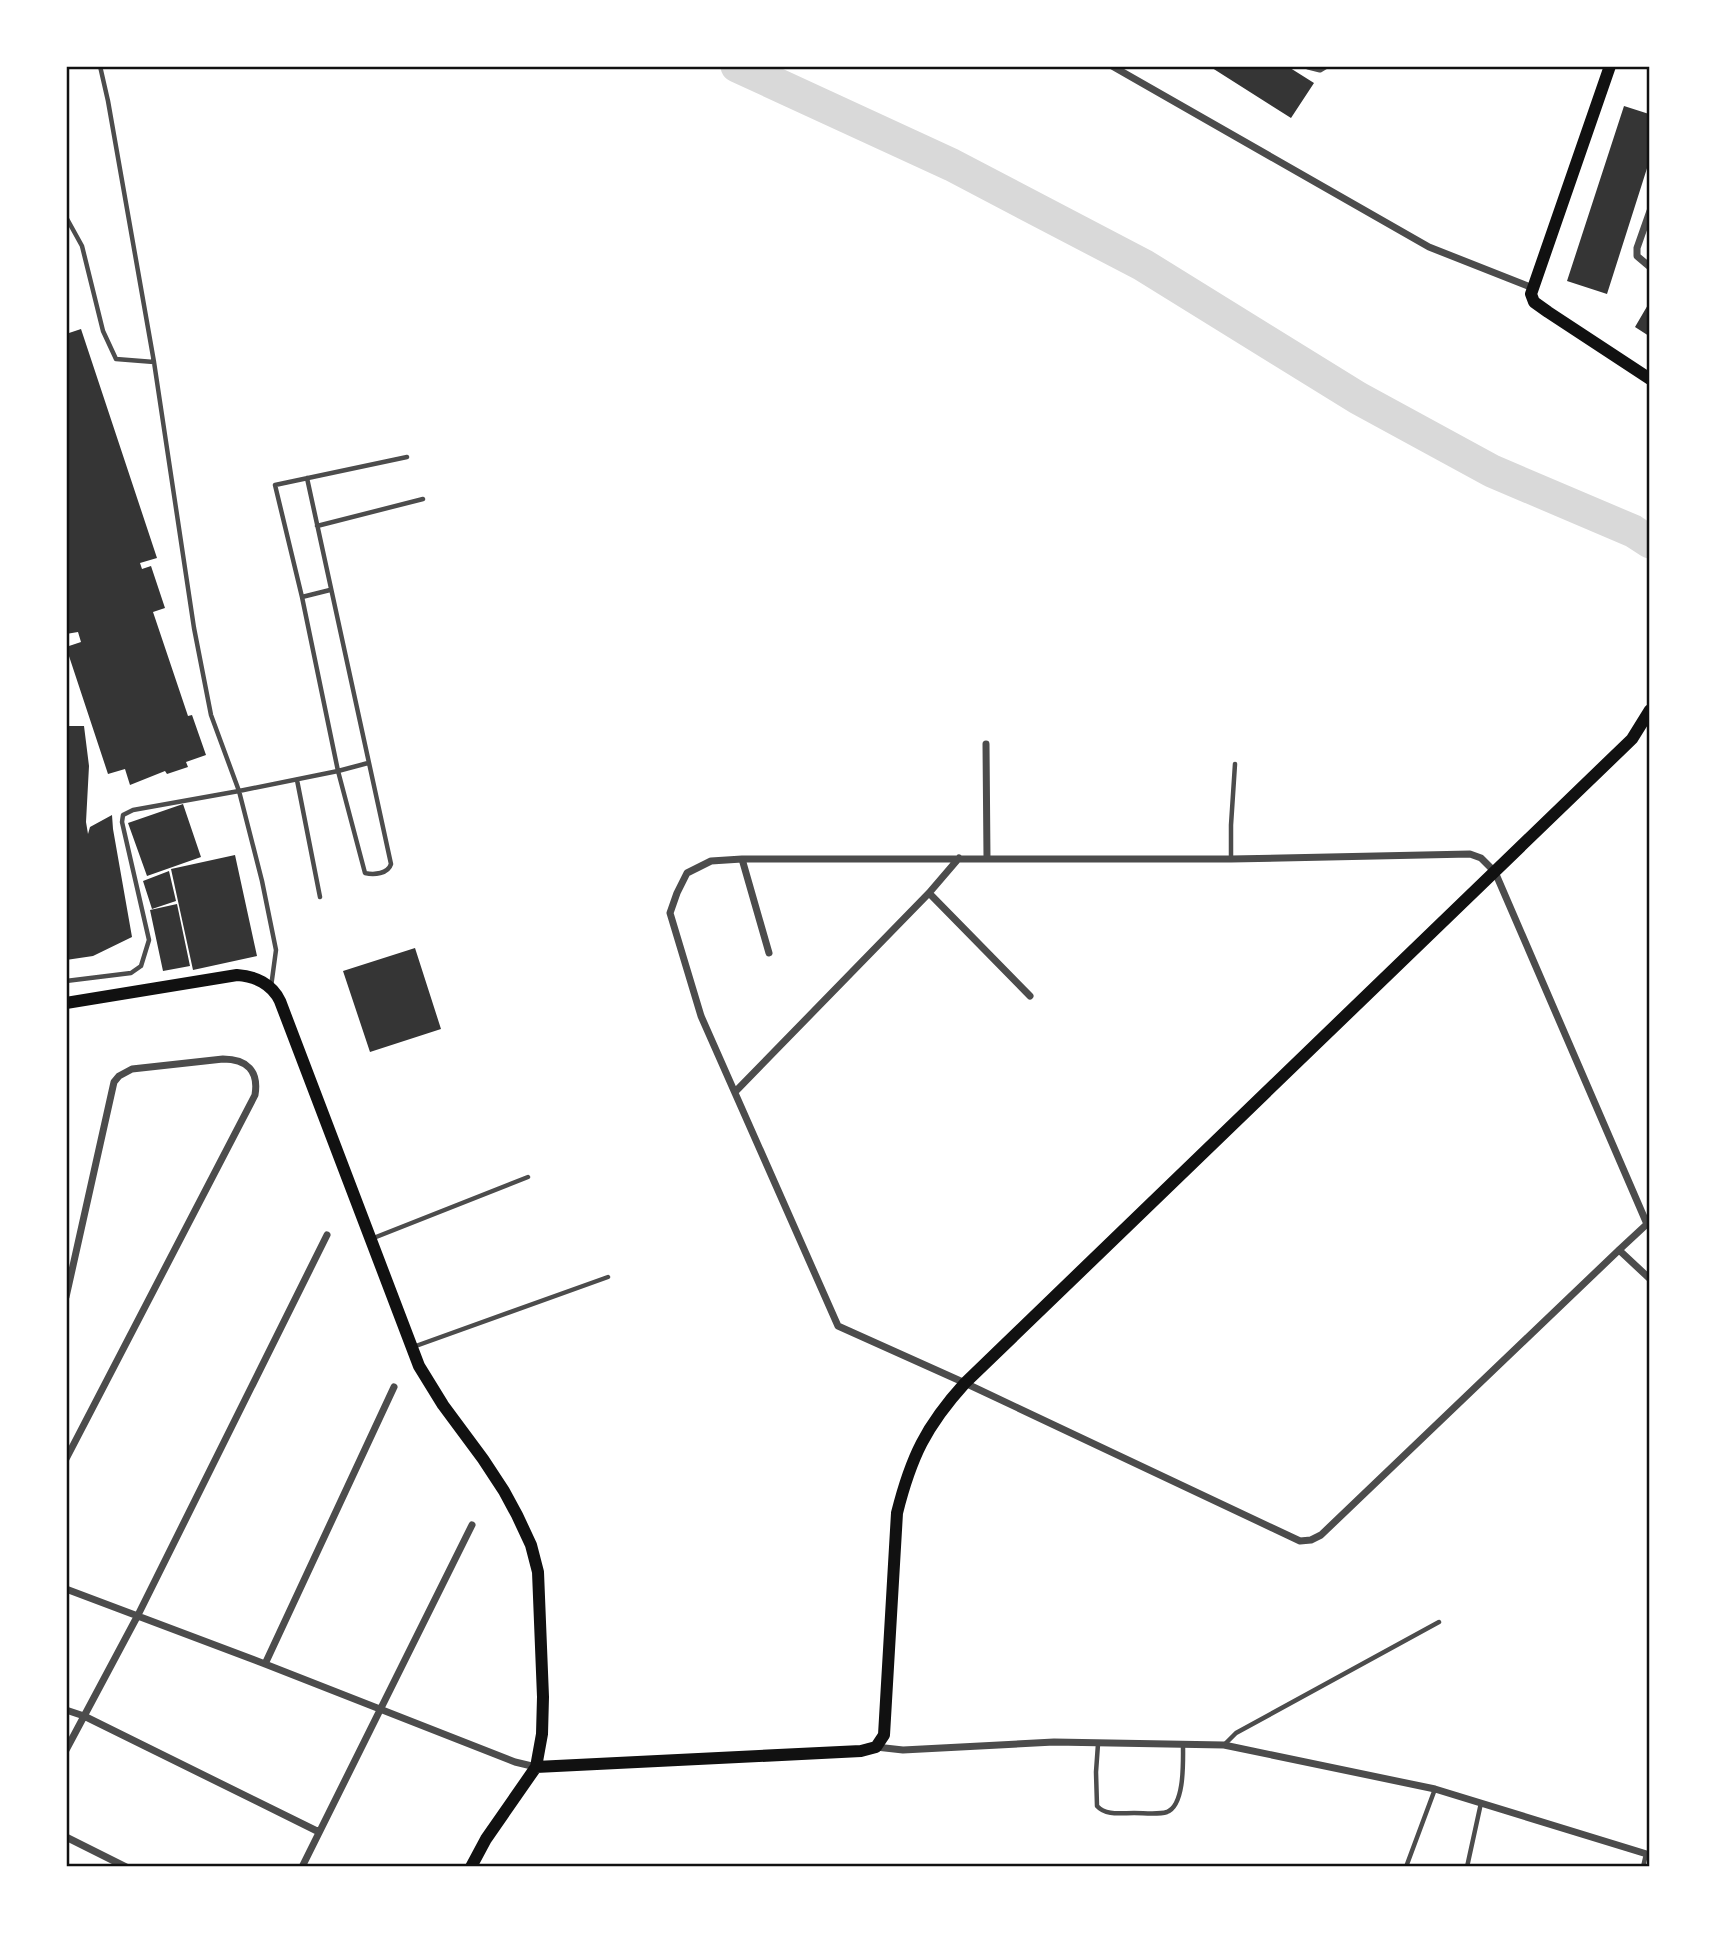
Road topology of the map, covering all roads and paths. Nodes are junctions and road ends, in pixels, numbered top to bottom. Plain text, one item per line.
1 (100, 66) edge
2 (1112, 66) edge
3 (1308, 66) edge
4 (1325, 66) edge
5 (1610, 66) edge
6 (1650, 211) edge
7 (66, 217) edge
8 (1650, 267) edge
9 (1533, 288) junction
10 (154, 362) junction
11 (1650, 379) edge
12 (407, 457) dead end
13 (307, 478) junction
14 (423, 499) dead end
15 (317, 526) junction
16 (330, 590) junction
17 (302, 597) junction
18 (1650, 709) edge
19 (986, 744) dead end
20 (368, 763) junction
21 (1235, 764) dead end
22 (338, 771) junction
23 (297, 780) junction
24 (239, 791) junction
25 (959, 858) junction
26 (987, 858) junction
27 (742, 859) junction
28 (1231, 859) junction
29 (1495, 872) junction
30 (929, 893) junction
31 (320, 897) dead end
32 (769, 953) dead end
33 (66, 981) edge
34 (271, 987) junction
35 (1030, 996) dead end
36 (66, 1003) edge
37 (735, 1092) junction
38 (528, 1177) dead end
39 (1648, 1223) edge
40 (327, 1235) dead end
41 (371, 1239) junction
42 (1619, 1250) junction
43 (608, 1277) dead end
44 (1650, 1279) edge
45 (66, 1297) edge
46 (412, 1347) junction
47 (965, 1383) junction
48 (394, 1387) dead end
49 (66, 1459) edge
50 (472, 1525) dead end
51 (66, 1589) edge
52 (138, 1615) junction
53 (1439, 1622) dead end
54 (265, 1664) junction
55 (381, 1709) junction
56 (66, 1710) edge
57 (84, 1716) junction
58 (1098, 1743) junction
59 (1184, 1744) junction
60 (1224, 1745) junction
61 (876, 1747) junction
62 (66, 1750) edge
63 (536, 1767) junction
64 (1435, 1789) junction
65 (1481, 1803) junction
66 (319, 1832) junction
67 (66, 1837) edge
68 (1648, 1854) edge
69 (126, 1867) edge
70 (302, 1867) edge
71 (471, 1867) edge
72 (1406, 1867) edge
73 (1467, 1867) edge
74 (1643, 1867) edge

1 - 10 lane
2 - 9 street
3 - 4 street
5 - 9 main road
6 - 8 street
7 - 10 lane
9 - 11 main road
10 - 24 lane
12 - 13 lane
13 - 15 lane
13 - 17 lane
14 - 15 lane
15 - 16 lane
16 - 17 lane
16 - 20 lane
17 - 22 lane
18 - 29 main road
19 - 26 street
20 - 22 lane
20 - 22 lane
21 - 28 lane
22 - 23 lane
23 - 24 lane
23 - 31 lane
24 - 33 lane
24 - 34 lane
25 - 26 street
25 - 27 street
25 - 30 street
26 - 28 street
27 - 32 street
27 - 37 street
28 - 29 street
29 - 39 street
29 - 47 main road
30 - 35 street
30 - 37 street
34 - 36 main road
34 - 41 main road
37 - 47 street
38 - 41 lane
39 - 42 street
40 - 52 street
41 - 46 main road
42 - 44 street
42 - 47 street
43 - 46 lane
45 - 49 street
46 - 63 main road
47 - 61 main road
48 - 54 street
50 - 55 street
51 - 52 street
52 - 54 street
52 - 57 street
53 - 60 lane
54 - 55 street
55 - 63 street
55 - 66 street
56 - 57 street
57 - 62 street
57 - 66 street
58 - 59 street
58 - 59 lane
58 - 61 street
59 - 60 street
60 - 64 street
61 - 63 main road
63 - 71 main road
64 - 65 street
64 - 72 lane
65 - 68 street
65 - 73 lane
66 - 70 street
67 - 69 street
68 - 74 lane

